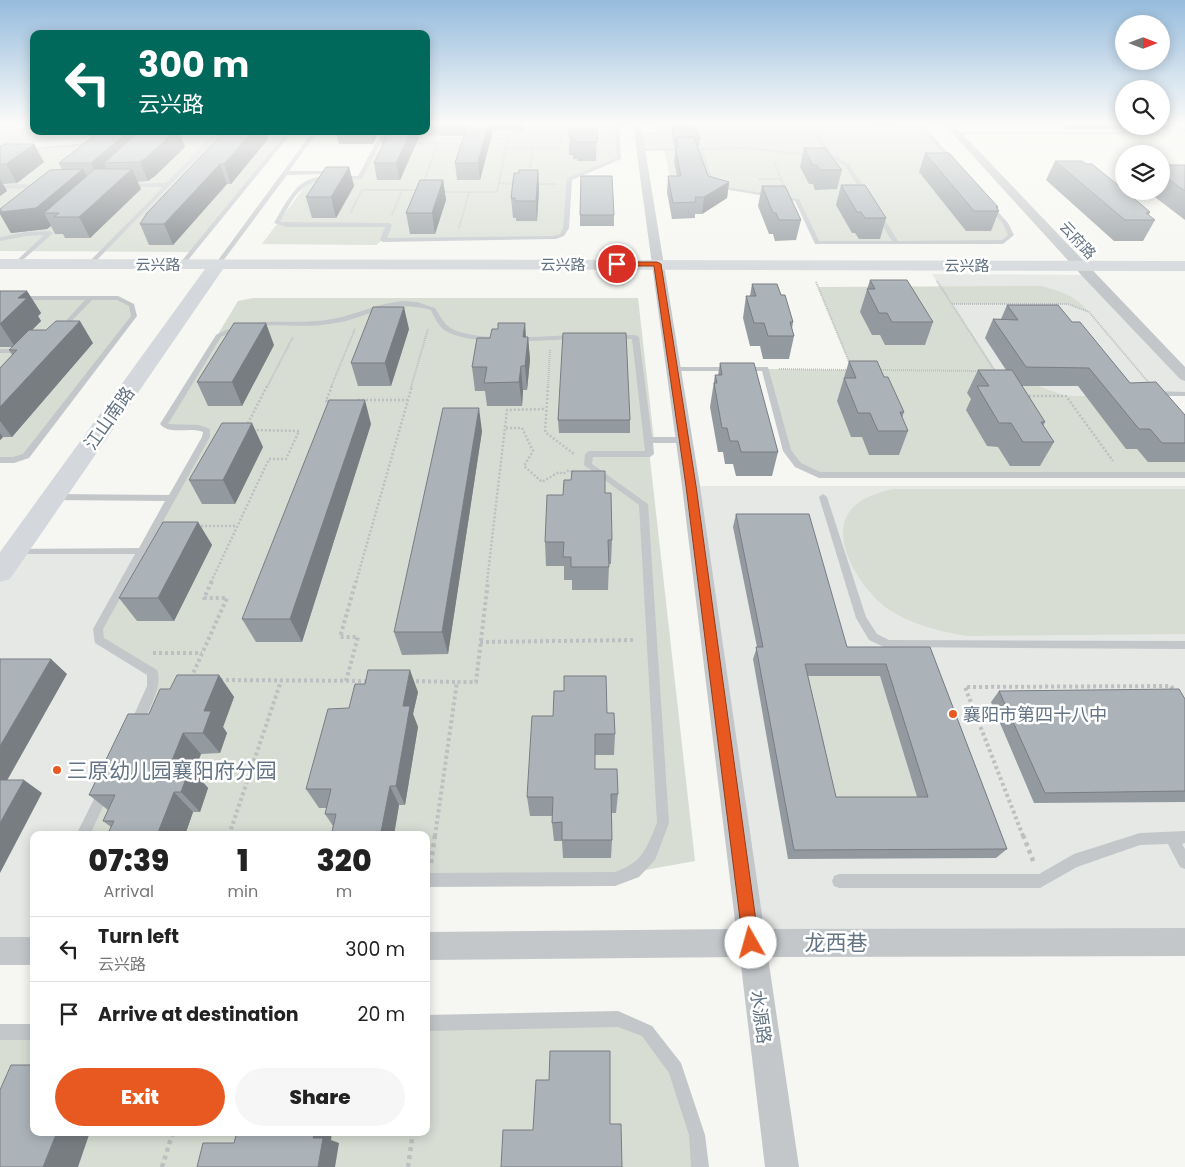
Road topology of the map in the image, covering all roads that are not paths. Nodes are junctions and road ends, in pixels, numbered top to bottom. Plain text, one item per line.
1 (173, 178) edge
2 (252, 178) edge
3 (281, 178) edge
4 (318, 178) edge
5 (570, 178) edge
6 (650, 178) edge
7 (710, 178) edge
8 (856, 178) edge
9 (999, 178) edge
10 (46, 183) edge
11 (167, 185) junction
12 (37, 186) junction
13 (121, 186) edge
14 (0, 187) edge
15 (30, 192) edge
16 (988, 202) edge
17 (872, 204) edge
18 (876, 211) edge
19 (56, 227) edge
20 (50, 233) junction
21 (0, 239) edge
22 (896, 242) junction
23 (8, 264) edge
24 (90, 264) junction
25 (182, 264) junction
26 (1185, 266) edge
27 (215, 269) junction
28 (658, 269) junction
29 (1084, 270) junction
30 (0, 274) edge
31 (1185, 274) edge
32 (0, 298) edge
33 (90, 298) junction
34 (55, 333) edge
35 (32, 346) edge
36 (0, 351) edge
37 (24, 351) junction
38 (18, 357) edge
39 (673, 369) junction
40 (1185, 376) edge
41 (1185, 394) edge
42 (1167, 403) edge
43 (648, 440) junction
44 (684, 440) junction
45 (0, 460) edge
46 (1185, 475) edge
47 (53, 497) junction
48 (823, 497) dead end
49 (172, 498) junction
50 (15, 551) junction
51 (142, 551) junction
52 (0, 572) edge
53 (1185, 645) edge
54 (129, 739) edge
55 (108, 783) edge
56 (85, 831) edge
57 (1178, 838) edge
58 (1185, 862) edge
59 (430, 880) edge
60 (839, 881) dead end
61 (1185, 942) edge
62 (751, 943) junction
63 (430, 946) edge
64 (0, 951) edge
65 (30, 951) edge
66 (430, 1023) edge
67 (0, 1032) edge
68 (30, 1032) edge
69 (700, 1167) edge
70 (782, 1167) edge

1 - 11 lane
2 - 25 lane
3 - 27 lane
4 - 5 lane
6 - 28 street, 水源路
7 - 22 lane
8 - 17 lane
9 - 29 street, 云府路
10 - 12 lane
11 - 13 lane
11 - 24 lane
12 - 14 lane
12 - 15 lane
16 - 22 lane
18 - 22 lane
19 - 20 lane
20 - 21 lane
20 - 23 lane
23 - 24 street, 云兴路
24 - 25 street, 云兴路
25 - 27 street, 云兴路
26 - 29 street, 云兴路
27 - 28 street, 云兴路
27 - 30 street, 云兴路
27 - 47 street, 江山南路
28 - 29 street, 云兴路
28 - 29 street, 云兴路
28 - 39 street, 水源路
29 - 31 street, 云兴路
29 - 40 street, 云府路
32 - 33 lane
33 - 34 lane
33 - 45 lane
35 - 37 lane
36 - 37 lane
37 - 38 lane
39 - 44 street, 水源路
39 - 46 lane
41 - 42 lane
43 - 44 lane
43 - 49 lane
43 - 59 lane
44 - 62 street, 水源路
47 - 49 lane
47 - 50 street, 江山南路
48 - 53 lane
49 - 51 lane
50 - 51 lane
50 - 52 street, 江山南路
51 - 54 lane
55 - 56 lane
57 - 58 lane
57 - 60 lane
61 - 62 street, 龙西巷
62 - 63 street, 龙西巷
62 - 70 street, 水源路
64 - 65 street
66 - 69 lane
67 - 68 lane

